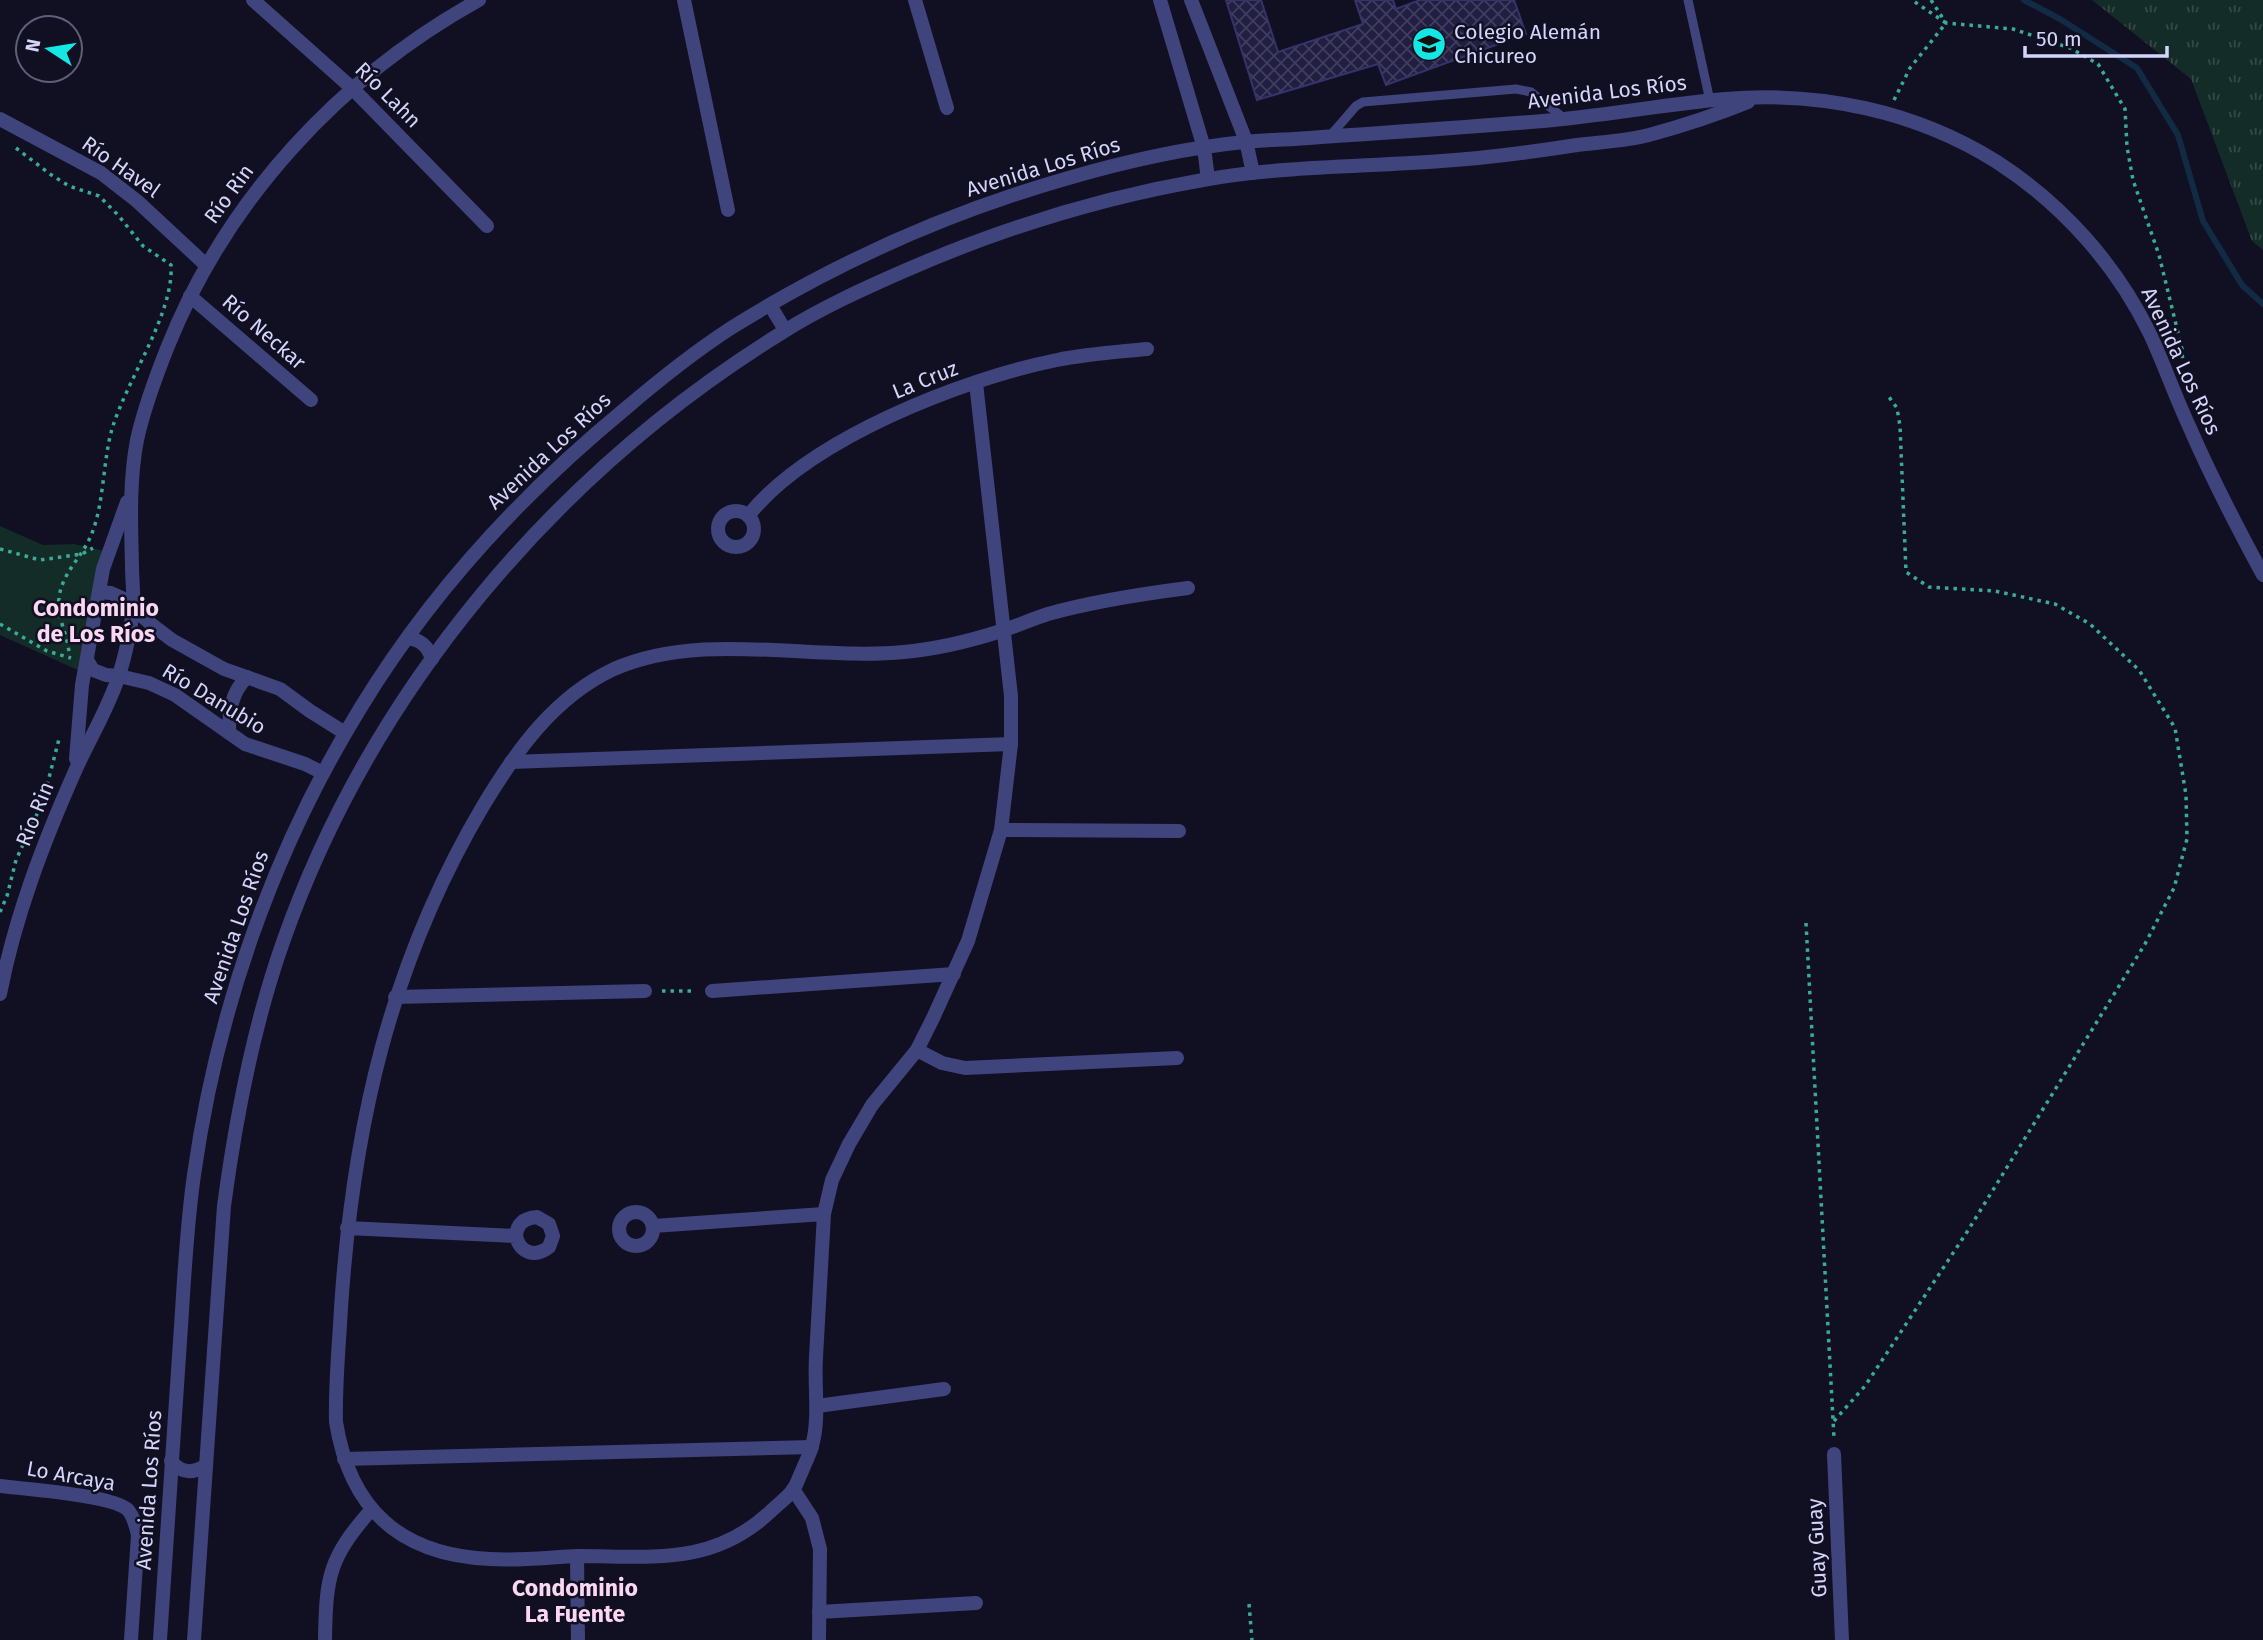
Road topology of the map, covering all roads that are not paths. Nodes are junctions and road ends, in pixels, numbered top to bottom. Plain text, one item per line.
1 (253, 0) edge
2 (479, 0) edge
3 (684, 0) edge
4 (915, 0) edge
5 (1191, 0) edge
6 (1688, 0) edge
7 (1164, 1) edge
8 (353, 89) junction
9 (1757, 98) junction
10 (1710, 101) junction
11 (947, 108) dead end
12 (1594, 116) junction
13 (0, 119) edge
14 (1565, 119) junction
15 (1331, 136) junction
16 (1246, 141) junction
17 (1598, 142) junction
18 (1204, 148) junction
19 (1253, 173) junction
20 (1208, 179) junction
21 (727, 210) dead end
22 (487, 226) dead end
23 (206, 265) junction
24 (190, 296) junction
25 (771, 305) junction
26 (785, 330) junction
27 (1147, 349) dead end
28 (976, 383) junction
29 (311, 400) dead end
30 (130, 494) junction
31 (748, 516) dead end
32 (2263, 575) edge
33 (1188, 588) dead end
34 (99, 592) junction
35 (133, 608) junction
36 (1003, 631) junction
37 (408, 638) junction
38 (432, 659) junction
39 (87, 660) junction
40 (119, 676) junction
41 (247, 677) junction
42 (229, 733) junction
43 (345, 733) junction
44 (1011, 744) junction
45 (511, 762) junction
46 (75, 770) junction
47 (323, 773) junction
48 (1002, 831) junction
49 (1180, 831) dead end
50 (954, 974) junction
51 (645, 991) road end
52 (712, 991) road end
53 (0, 994) edge
54 (395, 997) junction
55 (917, 1050) junction
56 (1177, 1058) dead end
57 (824, 1214) junction
58 (653, 1226) dead end
59 (347, 1228) junction
60 (516, 1236) dead end
61 (944, 1389) dead end
62 (817, 1406) junction
63 (812, 1447) junction
64 (1834, 1454) road end
65 (344, 1459) junction
66 (171, 1461) junction
67 (205, 1466) junction
68 (0, 1486) edge
69 (793, 1489) junction
70 (371, 1510) junction
71 (578, 1556) junction
72 (976, 1603) dead end
73 (819, 1612) junction
74 (131, 1640) edge
75 (160, 1640) edge
76 (194, 1640) edge
77 (325, 1640) edge
78 (578, 1640) edge
79 (819, 1640) edge
80 (1842, 1640) edge

1 - 8 street, Río Lahn
2 - 8 street, Río Rin
3 - 21 street
4 - 11 street
5 - 16 street
6 - 10 lane
7 - 18 street
8 - 22 street, Río Lahn
8 - 23 street, Río Rin
9 - 10 street, Avenida Los Ríos
9 - 17 street, Avenida Los Ríos
9 - 32 street, Avenida Los Ríos
10 - 12 street, Avenida Los Ríos
12 - 14 street, Avenida Los Ríos
12 - 17 street
13 - 23 street, Río Havel
14 - 15 street, Avenida Los Ríos
14 - 15 lane
15 - 16 street, Avenida Los Ríos
16 - 18 street, Avenida Los Ríos
16 - 19 street
17 - 19 street, Avenida Los Ríos
18 - 20 street
18 - 25 street, Avenida Los Ríos
19 - 20 street, Avenida Los Ríos
20 - 26 street, Avenida Los Ríos
23 - 24 street, Río Rin
24 - 29 street, Río Neckar
24 - 30 street, Río Rin
25 - 26 street
25 - 37 street, Avenida Los Ríos
26 - 38 street, Avenida Los Ríos
27 - 28 street, La Cruz
28 - 31 street, La Cruz
28 - 36 street
30 - 34 street, Río Rin
30 - 35 street, Río Rin
33 - 36 street
34 - 35 street, Río Danubio
34 - 39 street, Río Rin
35 - 40 street, Río Rin
35 - 41 street, Río Danubio
36 - 44 street
36 - 45 street
37 - 38 street
37 - 43 street, Avenida Los Ríos
38 - 67 street, Avenida Los Ríos
39 - 40 street, Río Danubio
39 - 46 street, Río Rin
40 - 42 street, Río Danubio
40 - 46 street, Río Rin
41 - 42 street
41 - 43 street, Río Danubio
42 - 47 street, Río Danubio
43 - 47 street, Avenida Los Ríos
44 - 45 street
44 - 48 street
45 - 54 street
46 - 53 street, Río Rin
47 - 66 street, Avenida Los Ríos
48 - 49 street
48 - 50 street
50 - 52 street
50 - 55 street
51 - 54 street
54 - 59 street
55 - 56 street
55 - 57 street
57 - 58 street
57 - 62 street
59 - 60 street
59 - 65 street
61 - 62 street
62 - 63 street
63 - 65 street
63 - 69 street
64 - 80 street, Guay Guay
65 - 70 street
66 - 67 street
66 - 75 street, Avenida Los Ríos
67 - 76 street, Avenida Los Ríos
68 - 74 street, Lo Arcaya
69 - 71 street
69 - 73 street
70 - 71 street
70 - 77 street
71 - 78 street
72 - 73 street
73 - 79 street

